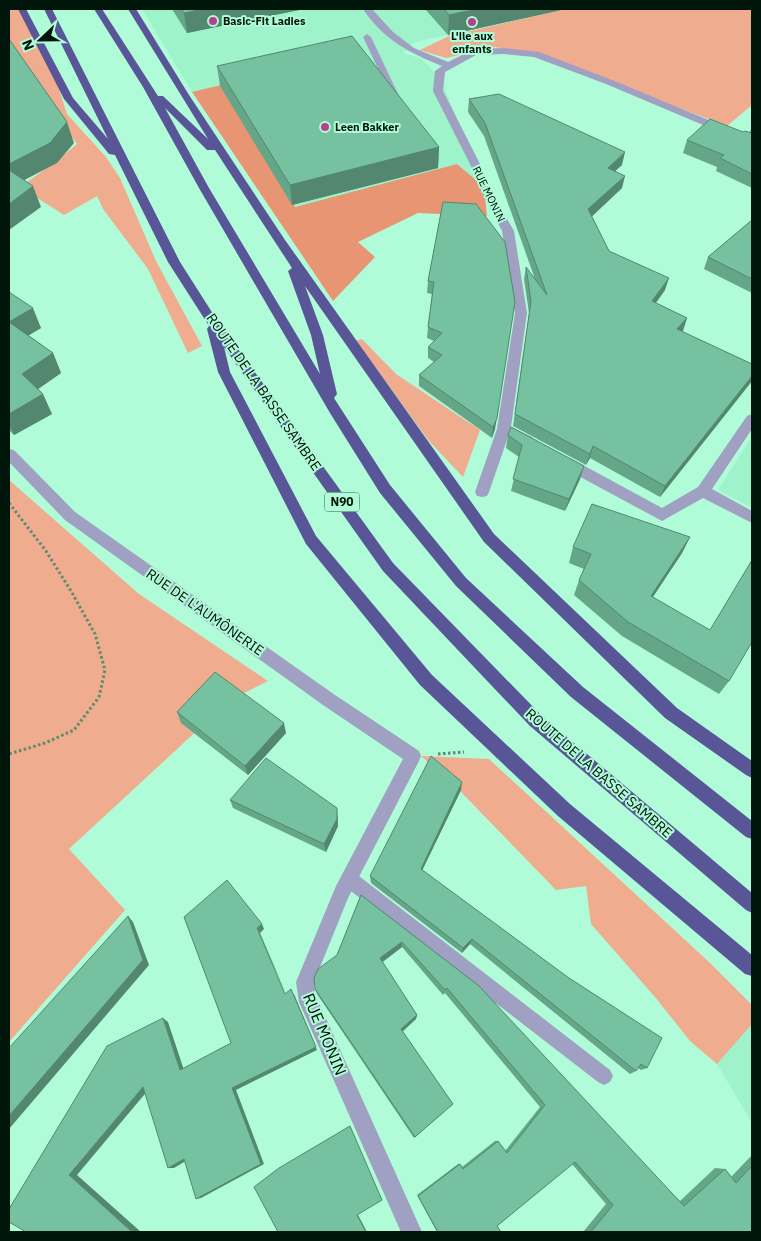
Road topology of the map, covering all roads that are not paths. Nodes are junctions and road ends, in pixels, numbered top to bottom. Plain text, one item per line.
1 (22, 9) edge
2 (48, 9) edge
3 (98, 9) edge
4 (132, 9) edge
5 (367, 9) edge
6 (367, 37) dead end
7 (448, 66) junction
8 (148, 87) junction
9 (399, 103) edge
10 (752, 142) edge
11 (132, 174) junction
12 (237, 174) junction
13 (287, 252) junction
14 (211, 320) junction
15 (335, 410) junction
16 (752, 419) edge
17 (504, 429) junction
18 (539, 448) edge
19 (9, 454) edge
20 (557, 458) edge
21 (703, 491) junction
22 (482, 492) dead end
23 (752, 517) edge
24 (412, 756) joint
25 (752, 770) edge
26 (752, 831) edge
27 (349, 879) junction
28 (752, 904) edge
29 (752, 967) edge
30 (604, 1076) dead end
31 (412, 1232) edge

1 - 11 highway
2 - 11 highway, ROUTE DE LA BASSE SAMBRE / N90
3 - 8 highway
4 - 12 highway
5 - 7 street
6 - 9 lane
7 - 10 street
7 - 17 street, RUE MONIN
8 - 12 highway
8 - 15 highway
11 - 14 highway, ROUTE DE LA BASSE SAMBRE / N90
12 - 13 highway
13 - 15 highway
13 - 25 highway
14 - 28 highway, ROUTE DE LA BASSE SAMBRE / N90
14 - 29 highway
15 - 26 highway
16 - 21 street
17 - 18 street
17 - 22 street
19 - 24 street, RUE DE L'AUMÔNERIE
20 - 21 street
21 - 23 street
24 - 27 street, RUE MONIN
27 - 30 lane
27 - 31 street, RUE MONIN

